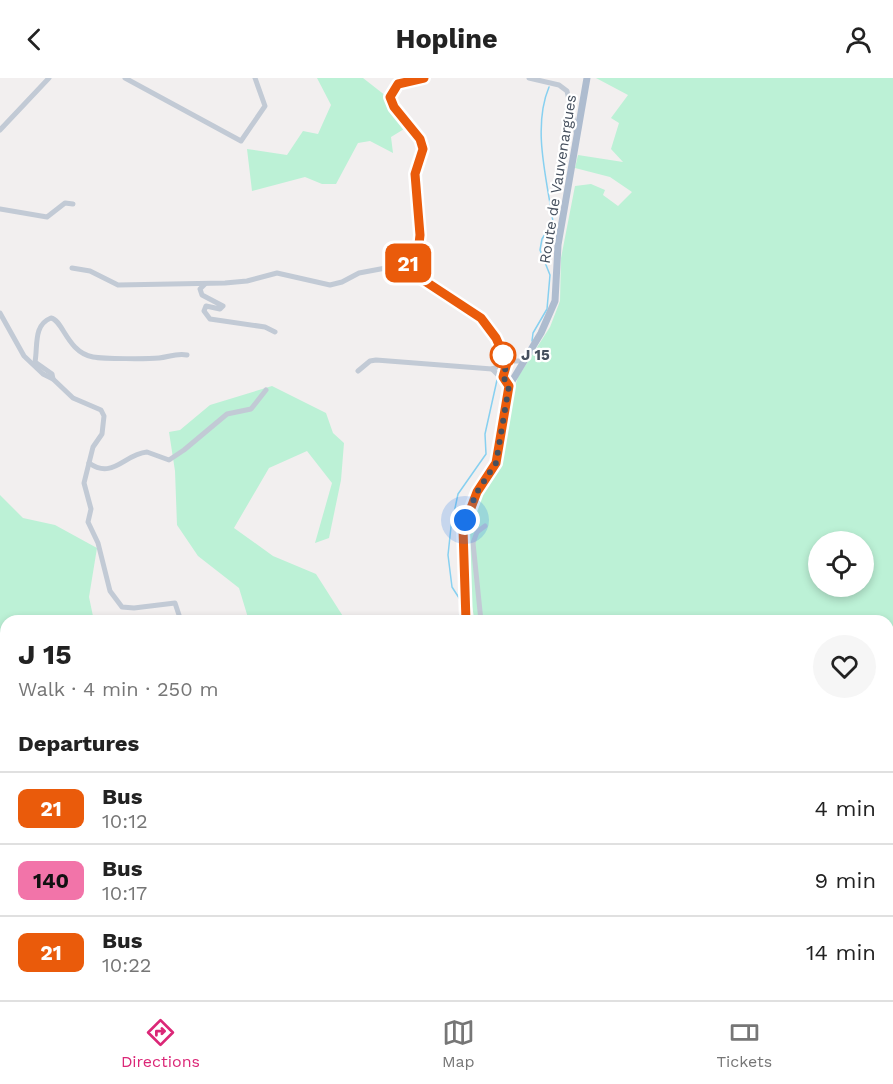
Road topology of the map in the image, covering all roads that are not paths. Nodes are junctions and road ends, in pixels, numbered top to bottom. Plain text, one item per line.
1 (49, 78) edge
2 (124, 78) edge
3 (255, 78) edge
4 (423, 78) edge
5 (529, 78) edge
6 (587, 78) edge
7 (577, 121) junction
8 (0, 130) edge
9 (73, 204) dead end
10 (0, 209) edge
11 (407, 264) junction
12 (72, 268) dead end
13 (205, 284) junction
14 (0, 313) edge
15 (275, 332) dead end
16 (187, 355) dead end
17 (522, 361) junction
18 (507, 363) junction
19 (492, 369) junction
20 (358, 371) dead end
21 (503, 377) junction
22 (53, 380) junction
23 (509, 386) junction
24 (266, 390) dead end
25 (89, 463) junction
26 (485, 526) dead end
27 (179, 615) edge
28 (466, 615) edge
29 (480, 615) edge

1 - 8 street
2 - 3 street
4 - 11 street
5 - 7 street
6 - 7 main road, Route de Vauvenargues
7 - 17 main road, Route de Vauvenargues
9 - 10 street
11 - 13 street
11 - 18 street
12 - 13 street
13 - 15 street
14 - 22 street
16 - 22 street
17 - 18 street
17 - 23 main road, Route de Vauvenargues
18 - 19 street
18 - 21 street
19 - 20 street
19 - 21 street
21 - 23 street
22 - 25 street
23 - 28 main road, Route de Vauvenargues
24 - 25 street
25 - 27 street
26 - 29 street

